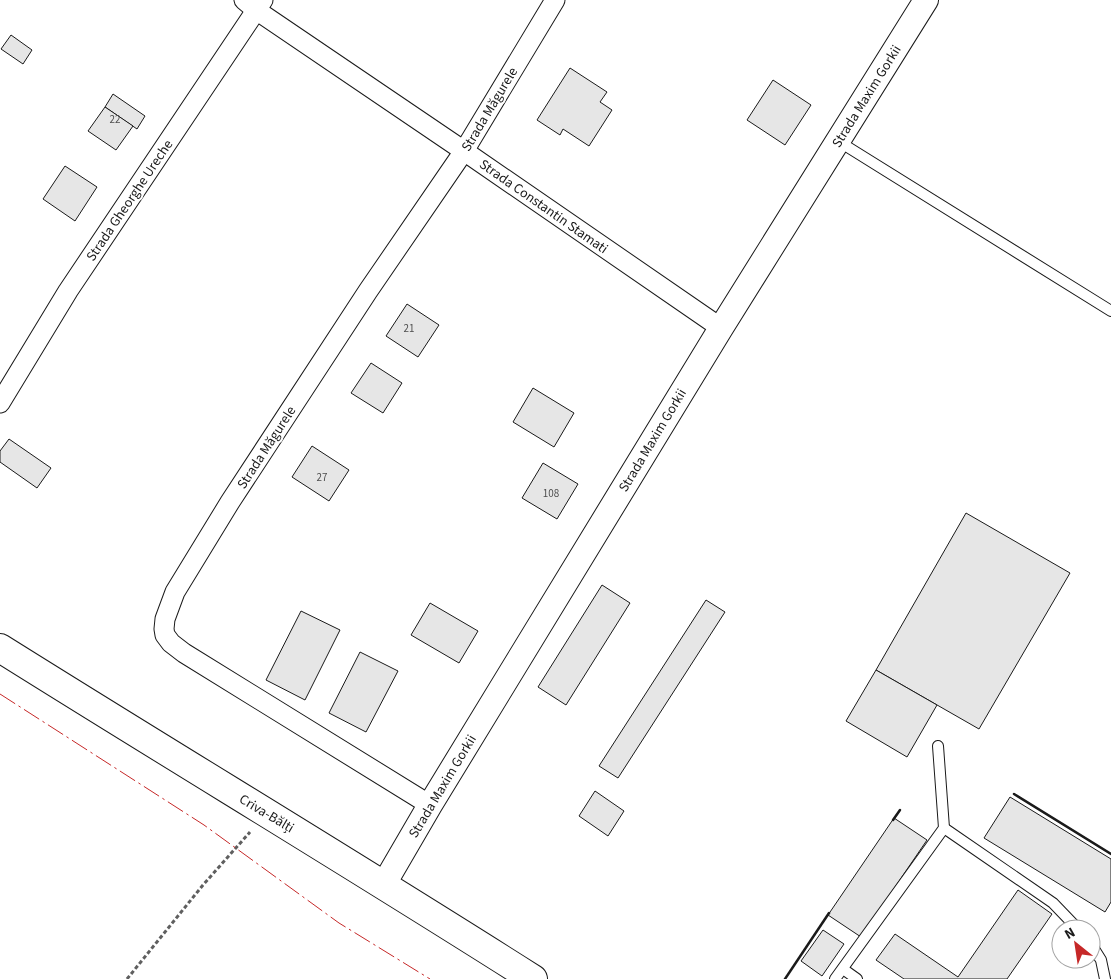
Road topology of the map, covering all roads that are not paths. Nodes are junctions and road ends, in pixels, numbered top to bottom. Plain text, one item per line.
1 (555, 0) edge
2 (926, 0) edge
3 (255, 3) edge
4 (838, 141) junction
5 (464, 151) junction
6 (1111, 311) edge
7 (720, 328) junction
8 (0, 403) edge
9 (0, 648) edge
10 (938, 746) dead end
11 (430, 805) junction
12 (944, 828) junction
13 (384, 884) junction
14 (1068, 919) edge
15 (1101, 960) edge
16 (843, 969) junction
17 (533, 979) edge
18 (835, 979) edge
19 (857, 979) edge
20 (1105, 979) edge

1 - 5 street, Strada Măgurele
2 - 4 street, Strada Maxim Gorkii
3 - 5 street, Strada Constantin Stamati
3 - 8 street, Strada Gheorghe Ureche
4 - 6 lane
4 - 7 street, Strada Maxim Gorkii
5 - 7 street, Strada Constantin Stamati
5 - 11 street, Strada Măgurele
7 - 11 street, Strada Maxim Gorkii
9 - 13 highway, Criva-Bălți
10 - 12 lane
11 - 13 street, Strada Maxim Gorkii
12 - 14 lane
12 - 16 lane
13 - 17 highway, Criva-Bălți
15 - 20 lane
16 - 18 lane
16 - 19 lane

